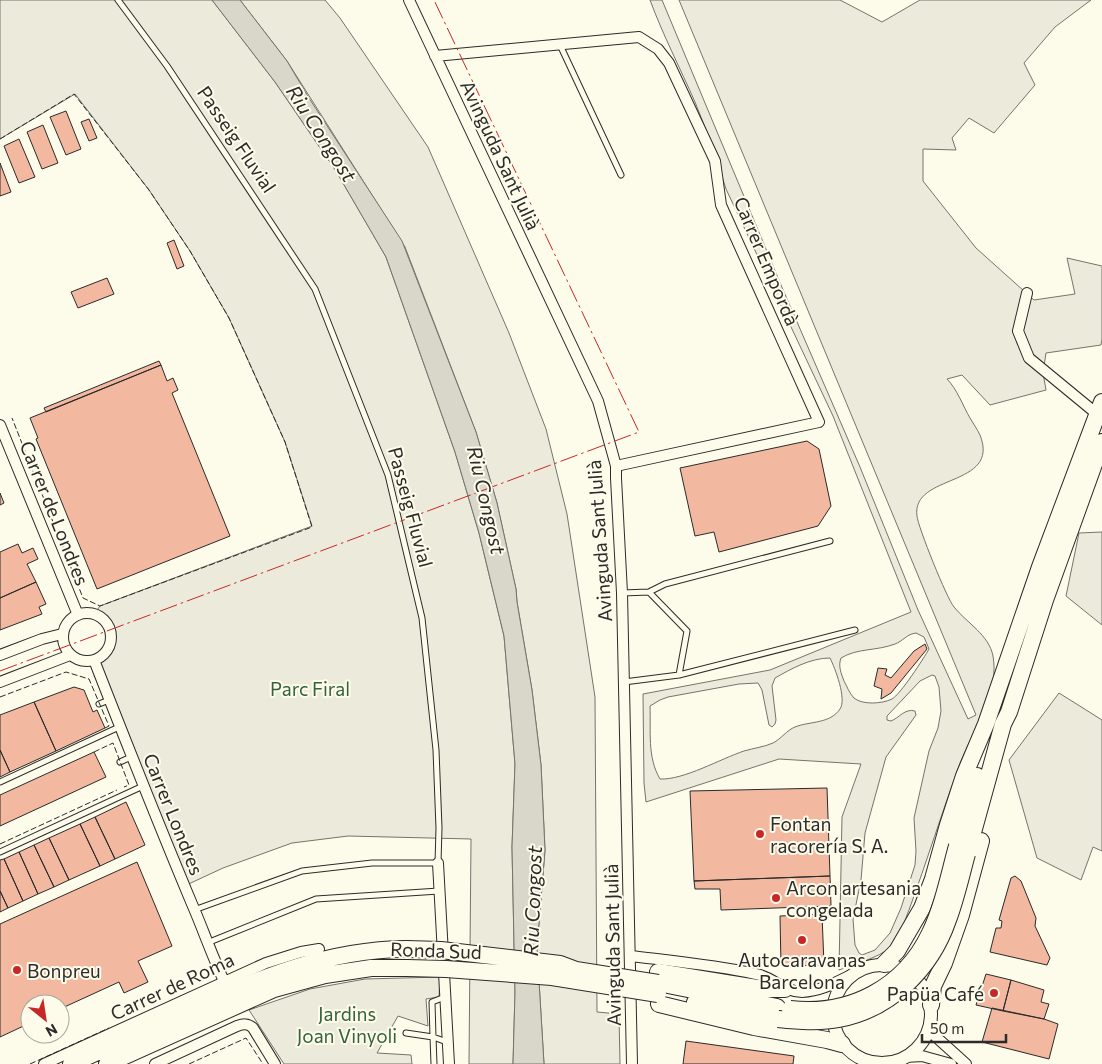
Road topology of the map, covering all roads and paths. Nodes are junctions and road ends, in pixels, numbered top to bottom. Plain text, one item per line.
1 (118, 0) edge
2 (409, 0) edge
3 (560, 45) junction
4 (436, 56) junction
5 (621, 175) dead end
6 (1027, 293) dead end
7 (1099, 408) edge
8 (0, 424) edge
9 (1102, 442) edge
10 (616, 466) junction
11 (830, 541) dead end
12 (649, 592) junction
13 (622, 593) junction
14 (78, 614) junction
15 (1024, 616) junction
16 (855, 630) dead end
17 (62, 634) junction
18 (0, 655) edge
19 (70, 655) junction
20 (94, 660) junction
21 (679, 675) junction
22 (0, 682) edge
23 (623, 682) junction
24 (1009, 712) junction
25 (119, 727) junction
26 (131, 757) junction
27 (120, 762) dead end
28 (0, 782) edge
29 (143, 786) junction
30 (962, 850) junction
31 (0, 852) edge
32 (438, 863) junction
33 (439, 891) junction
34 (194, 910) junction
35 (207, 943) junction
36 (318, 949) joint
37 (387, 949) junction
38 (631, 956) junction
39 (884, 964) junction
40 (556, 971) junction
41 (849, 976) junction
42 (224, 981) junction
43 (658, 988) junction
44 (785, 989) junction
45 (445, 997) junction
46 (931, 1013) junction
47 (406, 1033) dead end
48 (432, 1037) junction
49 (448, 1042) junction
50 (842, 1044) junction
51 (900, 1061) edge
52 (868, 1063) edge
53 (44, 1064) edge
54 (71, 1064) edge
55 (108, 1064) edge
56 (155, 1064) edge
57 (276, 1064) edge
58 (434, 1064) edge
59 (449, 1064) edge
60 (632, 1064) edge
61 (951, 1064) edge
62 (966, 1064) edge

1 - 32 lane, Passeig Fluvial
2 - 4 street, Avinguda Sant Julià
3 - 4 street, Carrer Empordà
3 - 5 lane
3 - 10 street, Carrer Empordà
4 - 10 street, Avinguda Sant Julià
6 - 7 street
7 - 15 highway
8 - 14 street, Carrer de Londres
9 - 24 highway
10 - 13 street, Avinguda Sant Julià
11 - 12 lane
12 - 13 lane
12 - 21 lane
13 - 23 street, Avinguda Sant Julià
14 - 17 street
14 - 20 street
15 - 30 highway
15 - 39 highway
16 - 21 lane
17 - 18 street
17 - 19 street
19 - 20 street
19 - 22 street
20 - 25 street, Carrer Londres
21 - 23 lane
23 - 38 street, Avinguda Sant Julià
24 - 30 highway
24 - 46 highway
25 - 26 street, Carrer Londres
25 - 28 lane
26 - 27 lane
26 - 29 street, Carrer Londres
29 - 31 lane
29 - 34 street, Carrer Londres
30 - 43 highway, bridge
32 - 33 street, Passeig Fluvial
32 - 34 lane
33 - 35 lane
33 - 45 street, Passeig Fluvial
34 - 35 street, Carrer Londres
35 - 42 street, Carrer Londres
36 - 37 highway
36 - 42 street, Carrer de Roma
37 - 40 highway, Ronda Sud, bridge
37 - 54 highway, Ronda Sud
38 - 44 street
38 - 60 street, Avinguda Sant Julià
39 - 41 street
39 - 46 street
40 - 43 highway, bridge
40 - 43 highway
40 - 55 highway, Ronda Sud, bridge
41 - 44 street
41 - 50 street
42 - 53 street, Carrer de Roma
43 - 44 highway
43 - 50 highway
45 - 48 lane
45 - 49 street, Passeig Fluvial
46 - 51 street
46 - 62 street
47 - 48 lane
48 - 49 lane
48 - 58 lane
49 - 59 street, Passeig Fluvial
50 - 52 street
51 - 52 street
51 - 61 street
56 - 57 street

